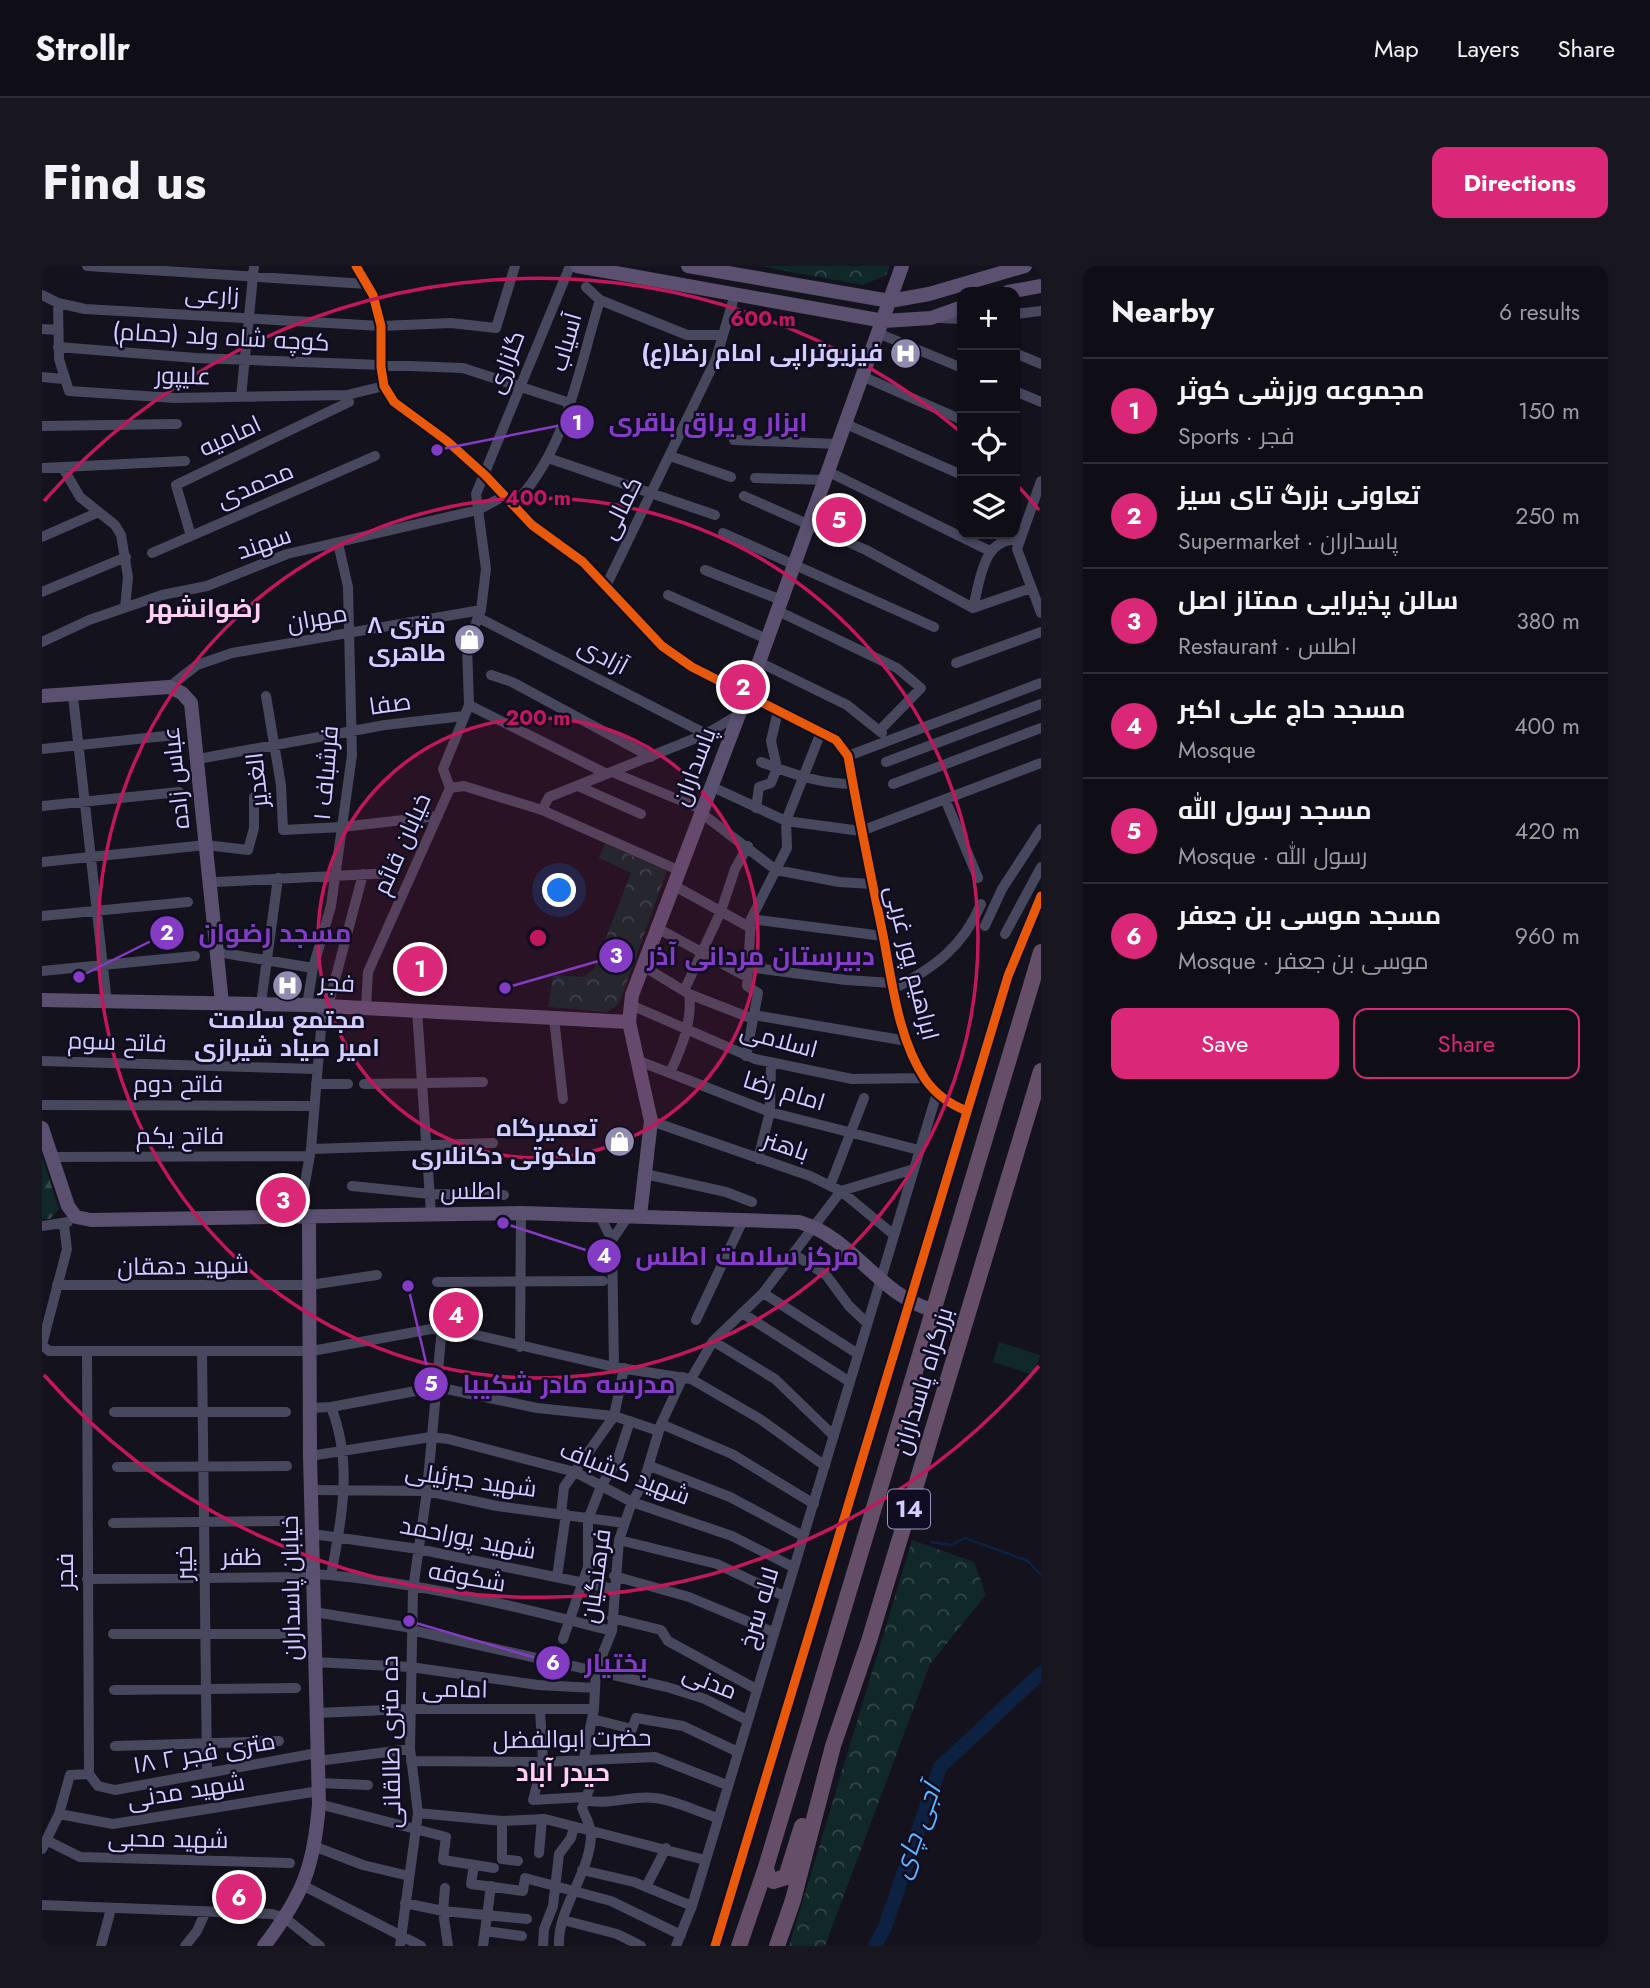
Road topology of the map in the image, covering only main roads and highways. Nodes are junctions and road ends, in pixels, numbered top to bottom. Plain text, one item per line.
1 (577, 266) edge
2 (688, 266) edge
3 (902, 266) edge
4 (1025, 266) edge
5 (1041, 286) edge
6 (1020, 290) edge
7 (890, 301) junction
8 (957, 309) edge
9 (882, 327) junction
10 (42, 696) edge
11 (1041, 952) edge
12 (42, 1000) edge
13 (222, 1003) junction
14 (629, 1022) junction
15 (1041, 1071) edge
16 (42, 1128) edge
17 (304, 1216) junction
18 (635, 1216) junction
19 (932, 1310) junction
20 (833, 1746) junction
21 (766, 1867) junction
22 (264, 1946) edge
23 (739, 1946) edge
24 (777, 1946) edge

1 - 9 main road
2 - 7 main road
3 - 7 main road, پاسداران
4 - 7 main road
5 - 6 main road
7 - 9 main road, پاسداران
8 - 9 main road
9 - 14 main road, پاسداران
10 - 13 main road, عباس زاده
11 - 19 highway, بزرگراه پاسداران / 14
12 - 13 main road, فجر
13 - 14 main road, فجر
14 - 18 main road, پاسداران
15 - 20 highway, بزرگراه پاسداران / 14
16 - 17 main road, اطلس
17 - 18 main road, اطلس
17 - 22 main road, خیابان پاسداران
18 - 19 main road, اطلس
19 - 21 highway, بزرگراه پاسداران / 14
20 - 21 highway
20 - 24 highway, بزرگراه پاسداران / 14
21 - 23 highway, بزرگراه پاسداران / 14

